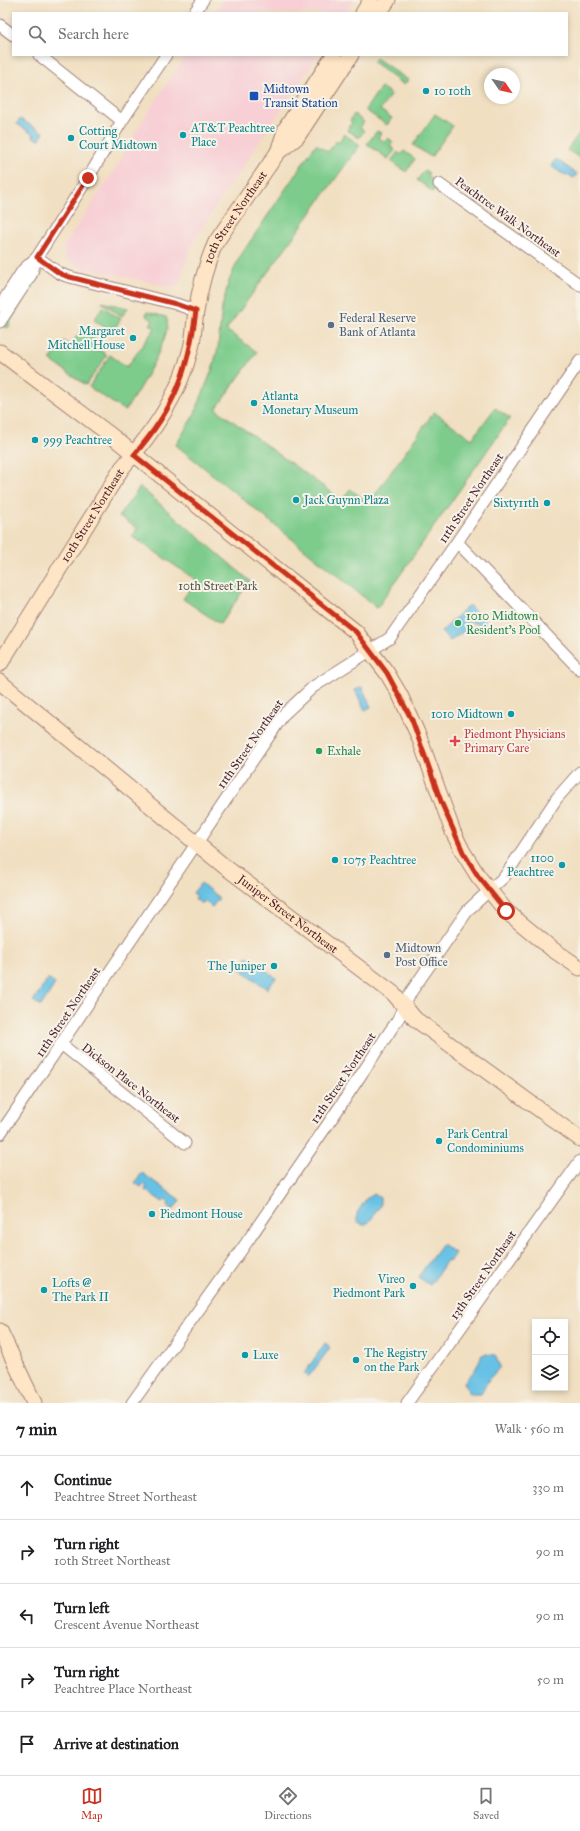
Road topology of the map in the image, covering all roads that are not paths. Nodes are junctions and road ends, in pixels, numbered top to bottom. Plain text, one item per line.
1 (203, 0) edge
2 (371, 0) edge
3 (388, 0) edge
4 (195, 12) edge
5 (364, 12) edge
6 (381, 12) edge
7 (0, 25) edge
8 (12, 34) edge
9 (40, 56) edge
10 (165, 56) edge
11 (333, 56) edge
12 (350, 56) edge
13 (122, 122) junction
14 (278, 152) junction
15 (440, 184) dead end
16 (37, 257) junction
17 (580, 285) edge
18 (0, 306) edge
19 (196, 311) junction
20 (0, 322) edge
21 (0, 352) edge
22 (580, 361) edge
23 (134, 455) junction
24 (457, 542) junction
25 (372, 651) junction
26 (0, 664) edge
27 (580, 670) edge
28 (0, 682) edge
29 (580, 772) edge
30 (197, 844) junction
31 (489, 890) junction
32 (580, 968) edge
33 (404, 1006) junction
34 (61, 1044) junction
35 (0, 1134) edge
36 (580, 1139) edge
37 (185, 1142) dead end
38 (580, 1161) edge
39 (0, 1331) edge
40 (34, 1403) edge
41 (132, 1403) edge
42 (407, 1403) edge

1 - 4 street
2 - 5 main road
3 - 6 main road
7 - 8 street
9 - 13 street
10 - 13 street
11 - 14 main road, 10th Street Northeast
12 - 14 main road, 10th Street Northeast
13 - 16 street
14 - 19 main road, 10th Street Northeast
15 - 17 street, Peachtree Walk Northeast
16 - 18 street
16 - 19 street
16 - 20 street
19 - 23 main road, 10th Street Northeast
21 - 23 main road
22 - 24 street, 11th Street Northeast
23 - 25 main road
23 - 26 main road, 10th Street Northeast
24 - 25 street, 11th Street Northeast
24 - 27 street
25 - 30 street, 11th Street Northeast
25 - 31 main road
28 - 30 main road, Juniper Street Northeast
29 - 31 street, 12th Street Northeast
30 - 33 main road, Juniper Street Northeast
30 - 34 street, 11th Street Northeast
31 - 32 main road
31 - 33 street, 12th Street Northeast
33 - 36 main road, Juniper Street Northeast
33 - 41 street, 12th Street Northeast
34 - 35 street, 11th Street Northeast
34 - 37 street, Dickson Place Northeast
38 - 42 street, 13th Street Northeast
39 - 40 main road

